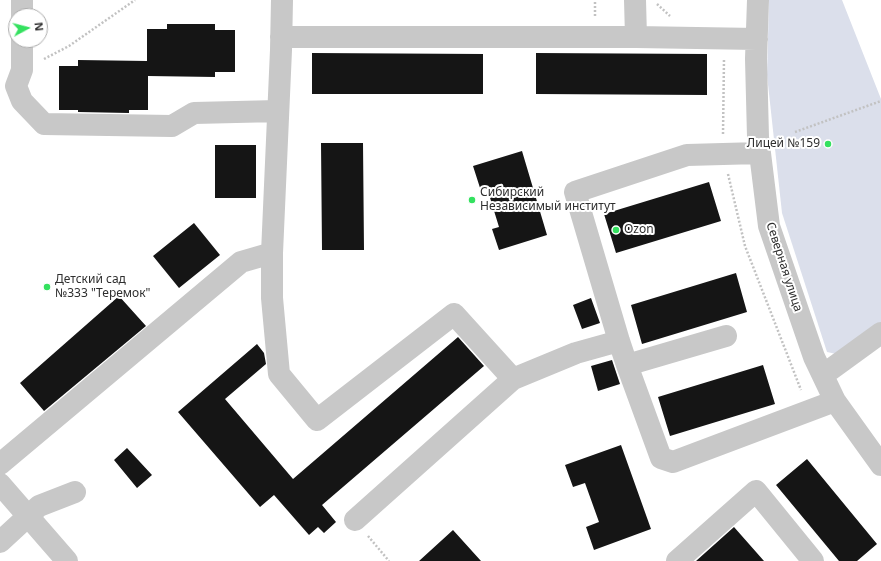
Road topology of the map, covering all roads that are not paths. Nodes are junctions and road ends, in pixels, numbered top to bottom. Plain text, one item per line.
1 (282, 0) edge
2 (635, 0) edge
3 (758, 0) edge
4 (281, 37) junction
5 (636, 37) junction
6 (757, 39) junction
7 (20, 48) edge
8 (13, 81) edge
9 (278, 111) junction
10 (759, 153) junction
11 (272, 253) junction
12 (881, 333) edge
13 (726, 336) dead end
14 (619, 341) junction
15 (627, 365) junction
16 (823, 375) junction
17 (513, 379) junction
18 (835, 401) junction
19 (0, 464) edge
20 (881, 465) edge
21 (0, 484) edge
22 (75, 492) dead end
23 (27, 516) junction
24 (355, 520) road end
25 (0, 542) edge
26 (67, 561) edge
27 (677, 561) edge
28 (813, 561) edge

1 - 4 street
2 - 5 street
3 - 6 street, Северная улица
4 - 5 street
4 - 9 street
5 - 6 street
6 - 10 street, Северная улица
7 - 8 street
8 - 9 street
9 - 11 street
10 - 14 street
10 - 16 street, Северная улица
11 - 17 street
11 - 19 street
12 - 16 street
13 - 15 street
14 - 15 street
14 - 17 street
15 - 18 street
16 - 18 street, Северная улица
17 - 24 street
18 - 20 street, Северная улица
21 - 23 street
22 - 23 street
23 - 25 street
23 - 26 street
27 - 28 street

